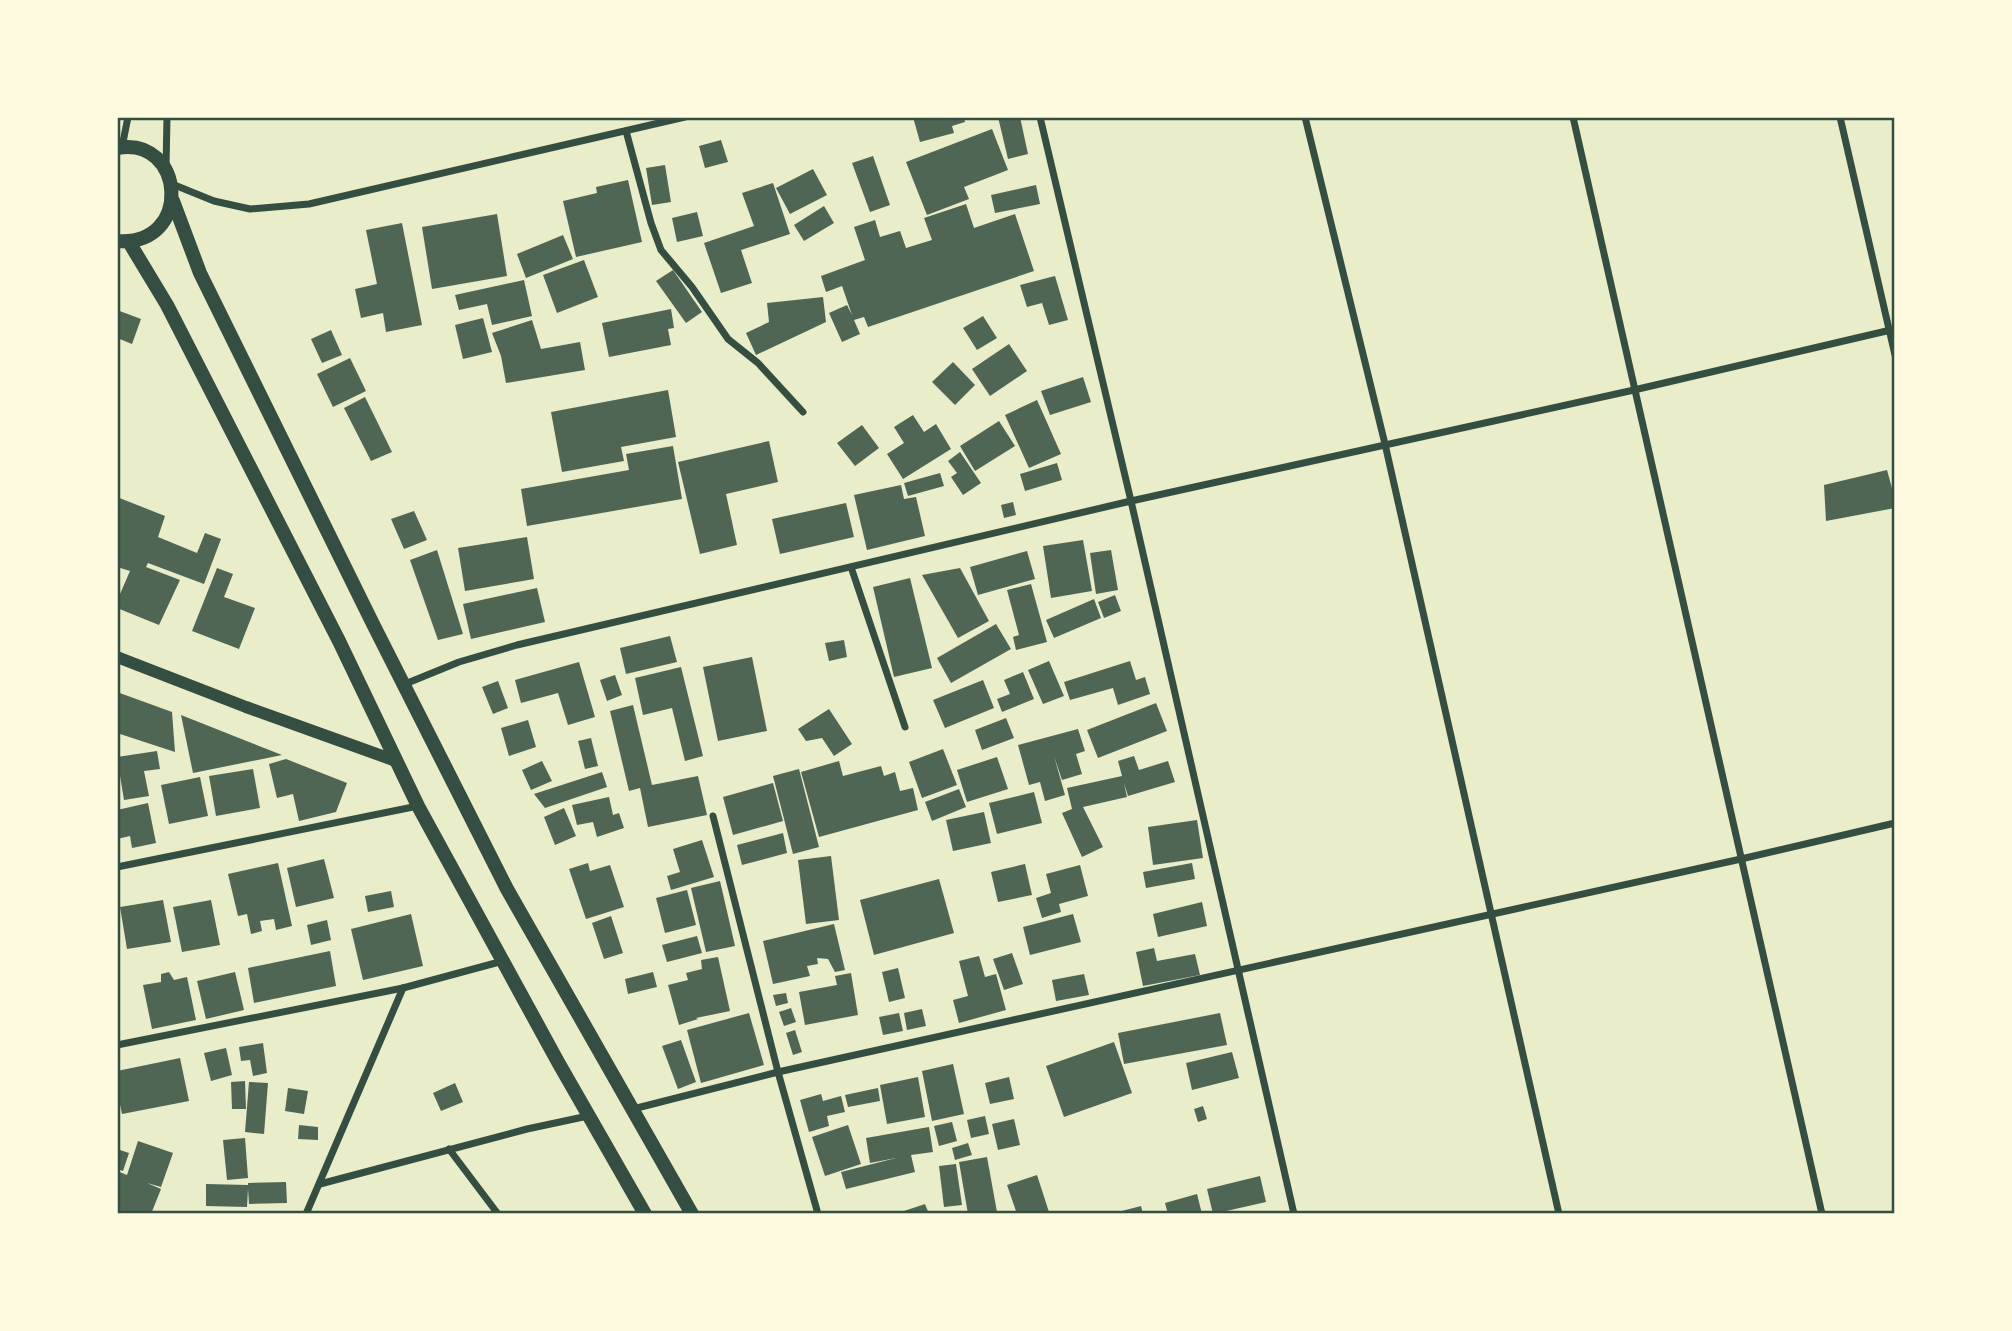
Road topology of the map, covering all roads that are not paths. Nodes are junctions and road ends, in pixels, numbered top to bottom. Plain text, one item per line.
1 (128, 117) edge
2 (167, 117) edge
3 (685, 117) edge
4 (1040, 117) edge
5 (1305, 117) edge
6 (1573, 117) edge
7 (1840, 117) edge
8 (626, 131) junction
9 (119, 147) edge
10 (166, 169) junction
11 (172, 184) junction
12 (173, 201) junction
13 (123, 241) edge
14 (1892, 329) edge
15 (1895, 355) edge
16 (1634, 390) junction
17 (803, 412) dead end
18 (1385, 444) junction
19 (1131, 500) junction
20 (851, 567) junction
21 (117, 657) edge
22 (405, 684) junction
23 (905, 727) dead end
24 (396, 761) junction
25 (418, 806) junction
26 (713, 816) dead end
27 (1895, 823) edge
28 (1741, 859) junction
29 (117, 867) edge
30 (1491, 913) junction
31 (504, 961) junction
32 (1237, 969) junction
33 (403, 988) junction
34 (117, 1045) edge
35 (778, 1072) junction
36 (632, 1110) junction
37 (589, 1116) junction
38 (449, 1149) junction
39 (320, 1184) junction
40 (306, 1214) edge
41 (498, 1214) edge
42 (645, 1214) edge
43 (692, 1214) edge
44 (818, 1214) edge
45 (1294, 1214) edge
46 (1559, 1214) edge
47 (1822, 1214) edge

1 - 9 street
2 - 10 street
3 - 8 street
4 - 19 street
5 - 18 street
6 - 16 street
7 - 14 street
8 - 11 street
8 - 17 street
9 - 10 main road
10 - 11 main road
11 - 12 main road
12 - 13 main road
12 - 22 main road
13 - 24 main road
14 - 15 street
14 - 16 street
16 - 18 street
16 - 28 street
18 - 19 street
18 - 30 street
19 - 20 street
19 - 32 street
20 - 22 street
20 - 23 street
21 - 24 street
22 - 36 main road
24 - 25 main road
25 - 29 street
25 - 31 main road
26 - 35 street
27 - 28 street
28 - 30 street
28 - 47 street
30 - 32 street
30 - 46 street
31 - 33 street
31 - 37 main road
32 - 35 street
32 - 45 street
33 - 34 street
33 - 39 street
35 - 36 street
35 - 44 street
36 - 43 main road
37 - 38 street
37 - 42 main road
38 - 39 street
38 - 41 street
39 - 40 street

